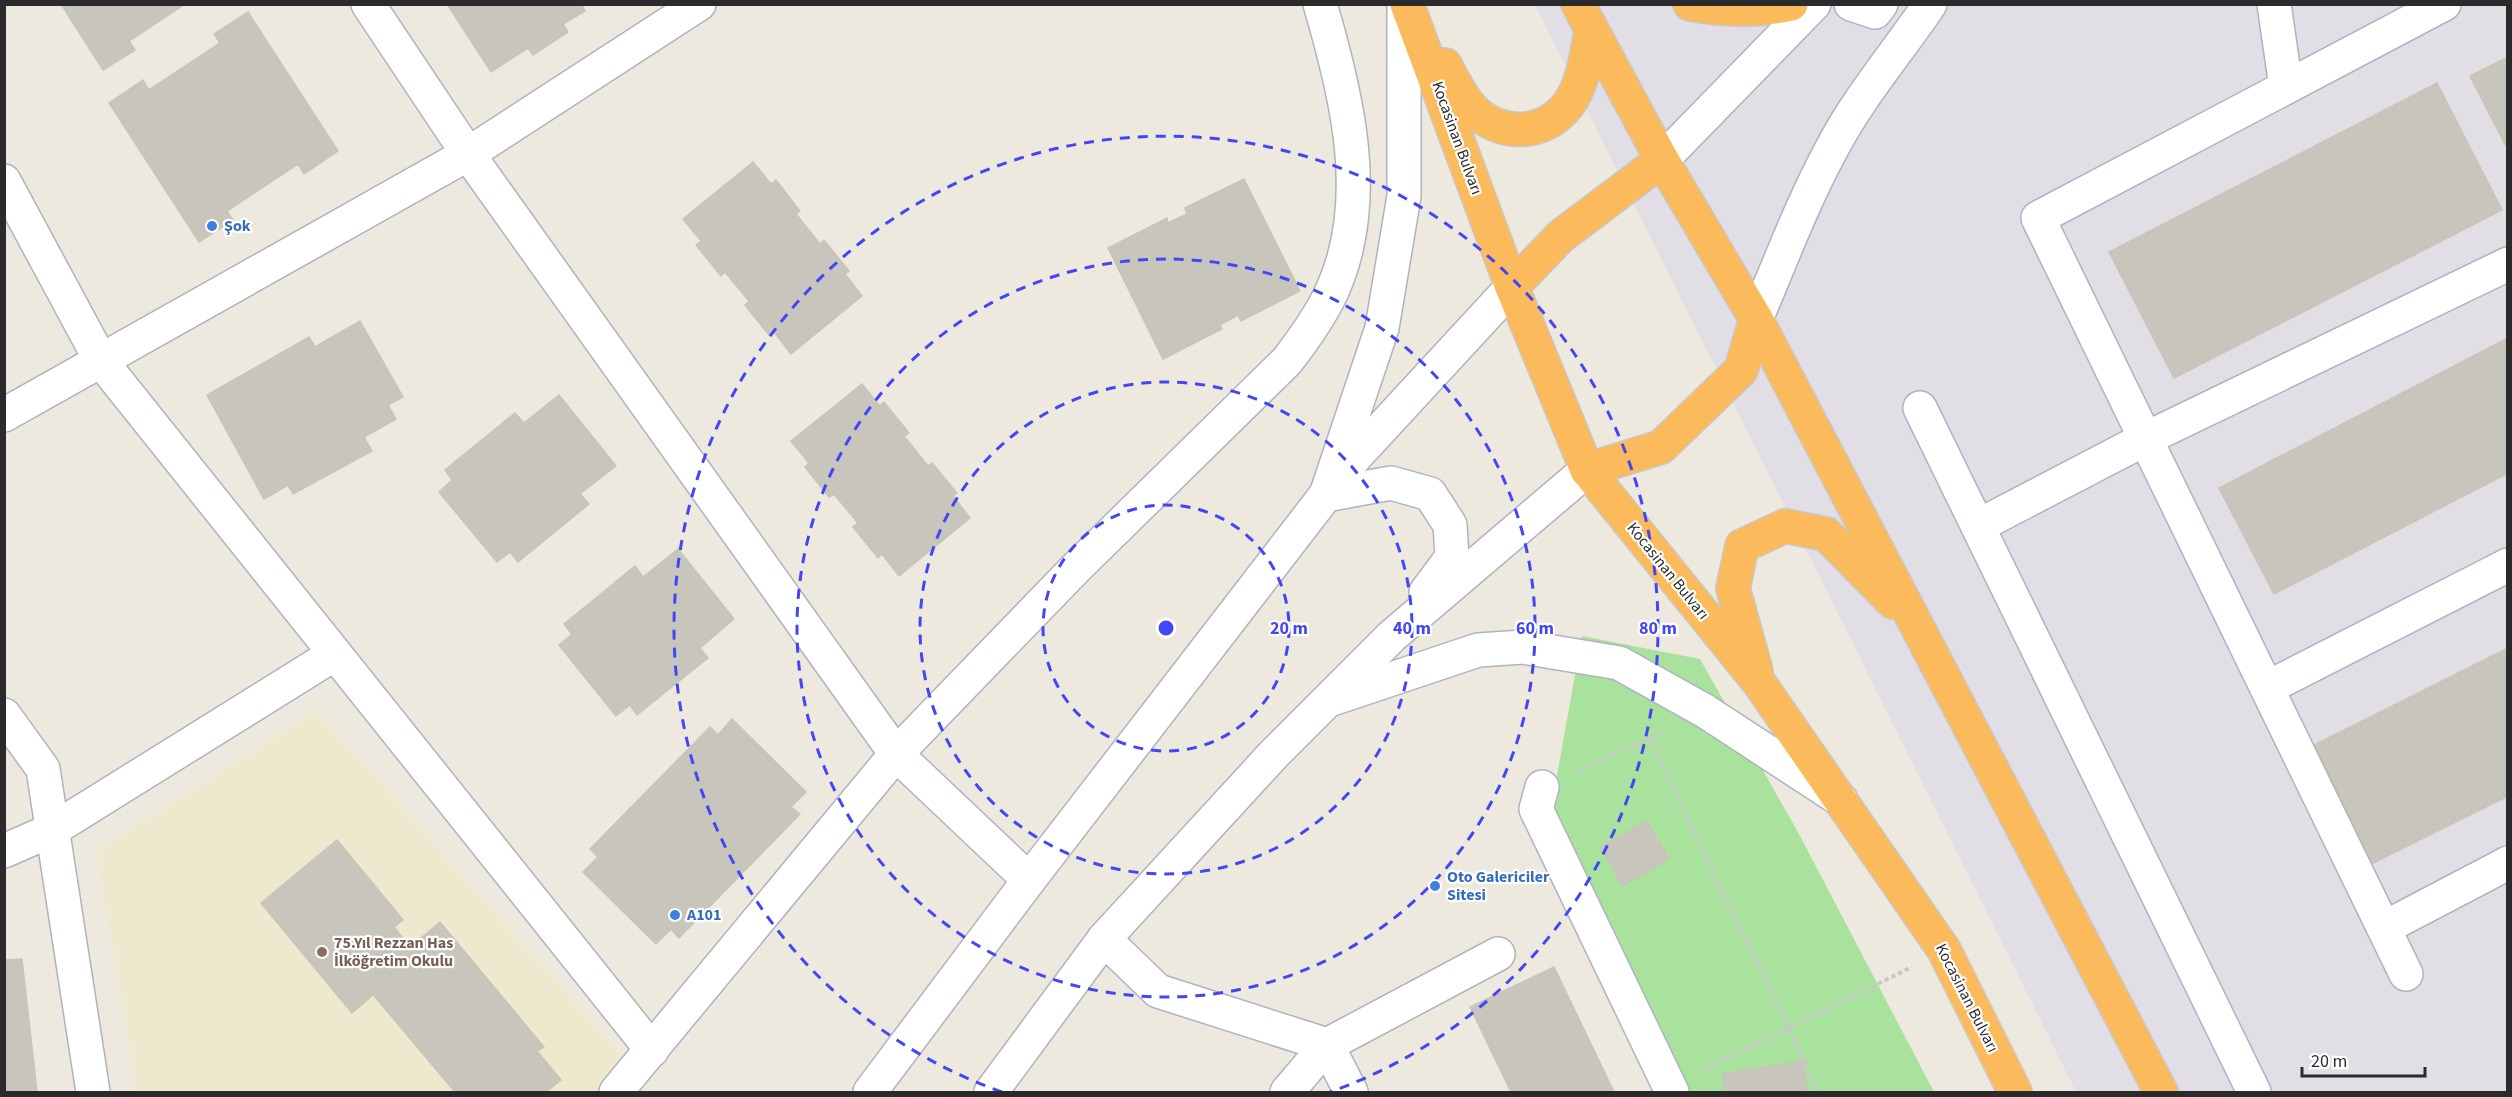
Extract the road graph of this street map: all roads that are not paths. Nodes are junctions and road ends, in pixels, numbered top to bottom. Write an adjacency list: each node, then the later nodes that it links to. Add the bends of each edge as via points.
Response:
1 (368, 4): 15 (street)
2 (699, 4): 15 (street)
3 (1320, 4): 36 (street, via 1338,67 1355,182 1349,240 1333,290 1314,325 1287,361 1074,570)
4 (1407, 4): 13 (highway, via 1468,104 1484,120 1520,131 1539,127 1568,104 1585,64); 19 (highway, Kocasinan Bulvarı); 26 (street, via 1402,207 1382,328)
5 (1690, 4): 6 (highway, via 1752,10)
6 (1791, 4)
7 (1814, 4): 16 (street)
8 (1851, 4): 9 (street, via 1875,12)
9 (1881, 4)
10 (1930, 4): 20 (street, via 1831,150)
11 (2274, 4): 14 (street)
12 (2444, 4): 14 (street)
13 (1584, 18): 16 (highway)
14 (2286, 87): 24 (street, via 2038,218)
15 (468, 154): 21 (street); 36 (street)
16 (1662, 160): 19 (highway, via 1562,236); 20 (highway)
17 (4, 181): 21 (street)
18 (2508, 264): 24 (street)
19 (1512, 287): 25 (highway, Kocasinan Bulvarı); 26 (street, via 1355,457)
20 (1756, 319): 25 (highway, via 1741,370 1661,447); 29 (highway)
21 (101, 360): 23 (street); 31 (street)
22 (1920, 408): 27 (street)
23 (4, 415)
24 (2145, 439): 27 (street); 33 (street)
25 (1587, 470): 30 (street); 32 (highway, Kocasinan Bulvarı)
26 (1326, 495): 30 (street, via 1391,483 1430,494 1450,525 1452,557); 42 (street)
27 (1978, 526): 58 (street)
28 (2508, 565): 33 (street)
29 (1918, 627): 32 (highway, via 1826,534 1785,526 1742,546 1733,588); 57 (highway)
30 (1392, 636): 34 (street)
31 (333, 654): 39 (street); 48 (street)
32 (1760, 684): 38 (highway, Kocasinan Bulvarı)
33 (2267, 688): 43 (street)
34 (1328, 700): 38 (street, via 1478,650 1523,646 1619,663 1705,711); 44 (street)
35 (4, 715): 39 (street, via 43,769)
36 (896, 754): 42 (street); 48 (street)
37 (1542, 788): 49 (street, via 1536,809)
38 (1841, 800): 56 (highway, Kocasinan Bulvarı, via 1944,950)
39 (52, 830): 40 (street); 50 (street)
40 (4, 851)
41 (2508, 863): 43 (street)
42 (1029, 880): 52 (street)
43 (2384, 928): 46 (street)
44 (1104, 939): 47 (street, via 1158,991); 53 (street)
45 (1498, 954): 47 (street)
46 (2406, 974)
47 (1327, 1045): 54 (street); 55 (street)
48 (652, 1050): 51 (street)
49 (1670, 1089)
50 (93, 1092)
51 (616, 1092)
52 (870, 1092)
53 (991, 1092)
54 (1287, 1092)
55 (1351, 1092)
56 (2015, 1092)
57 (2161, 1092)
58 (2254, 1092)

